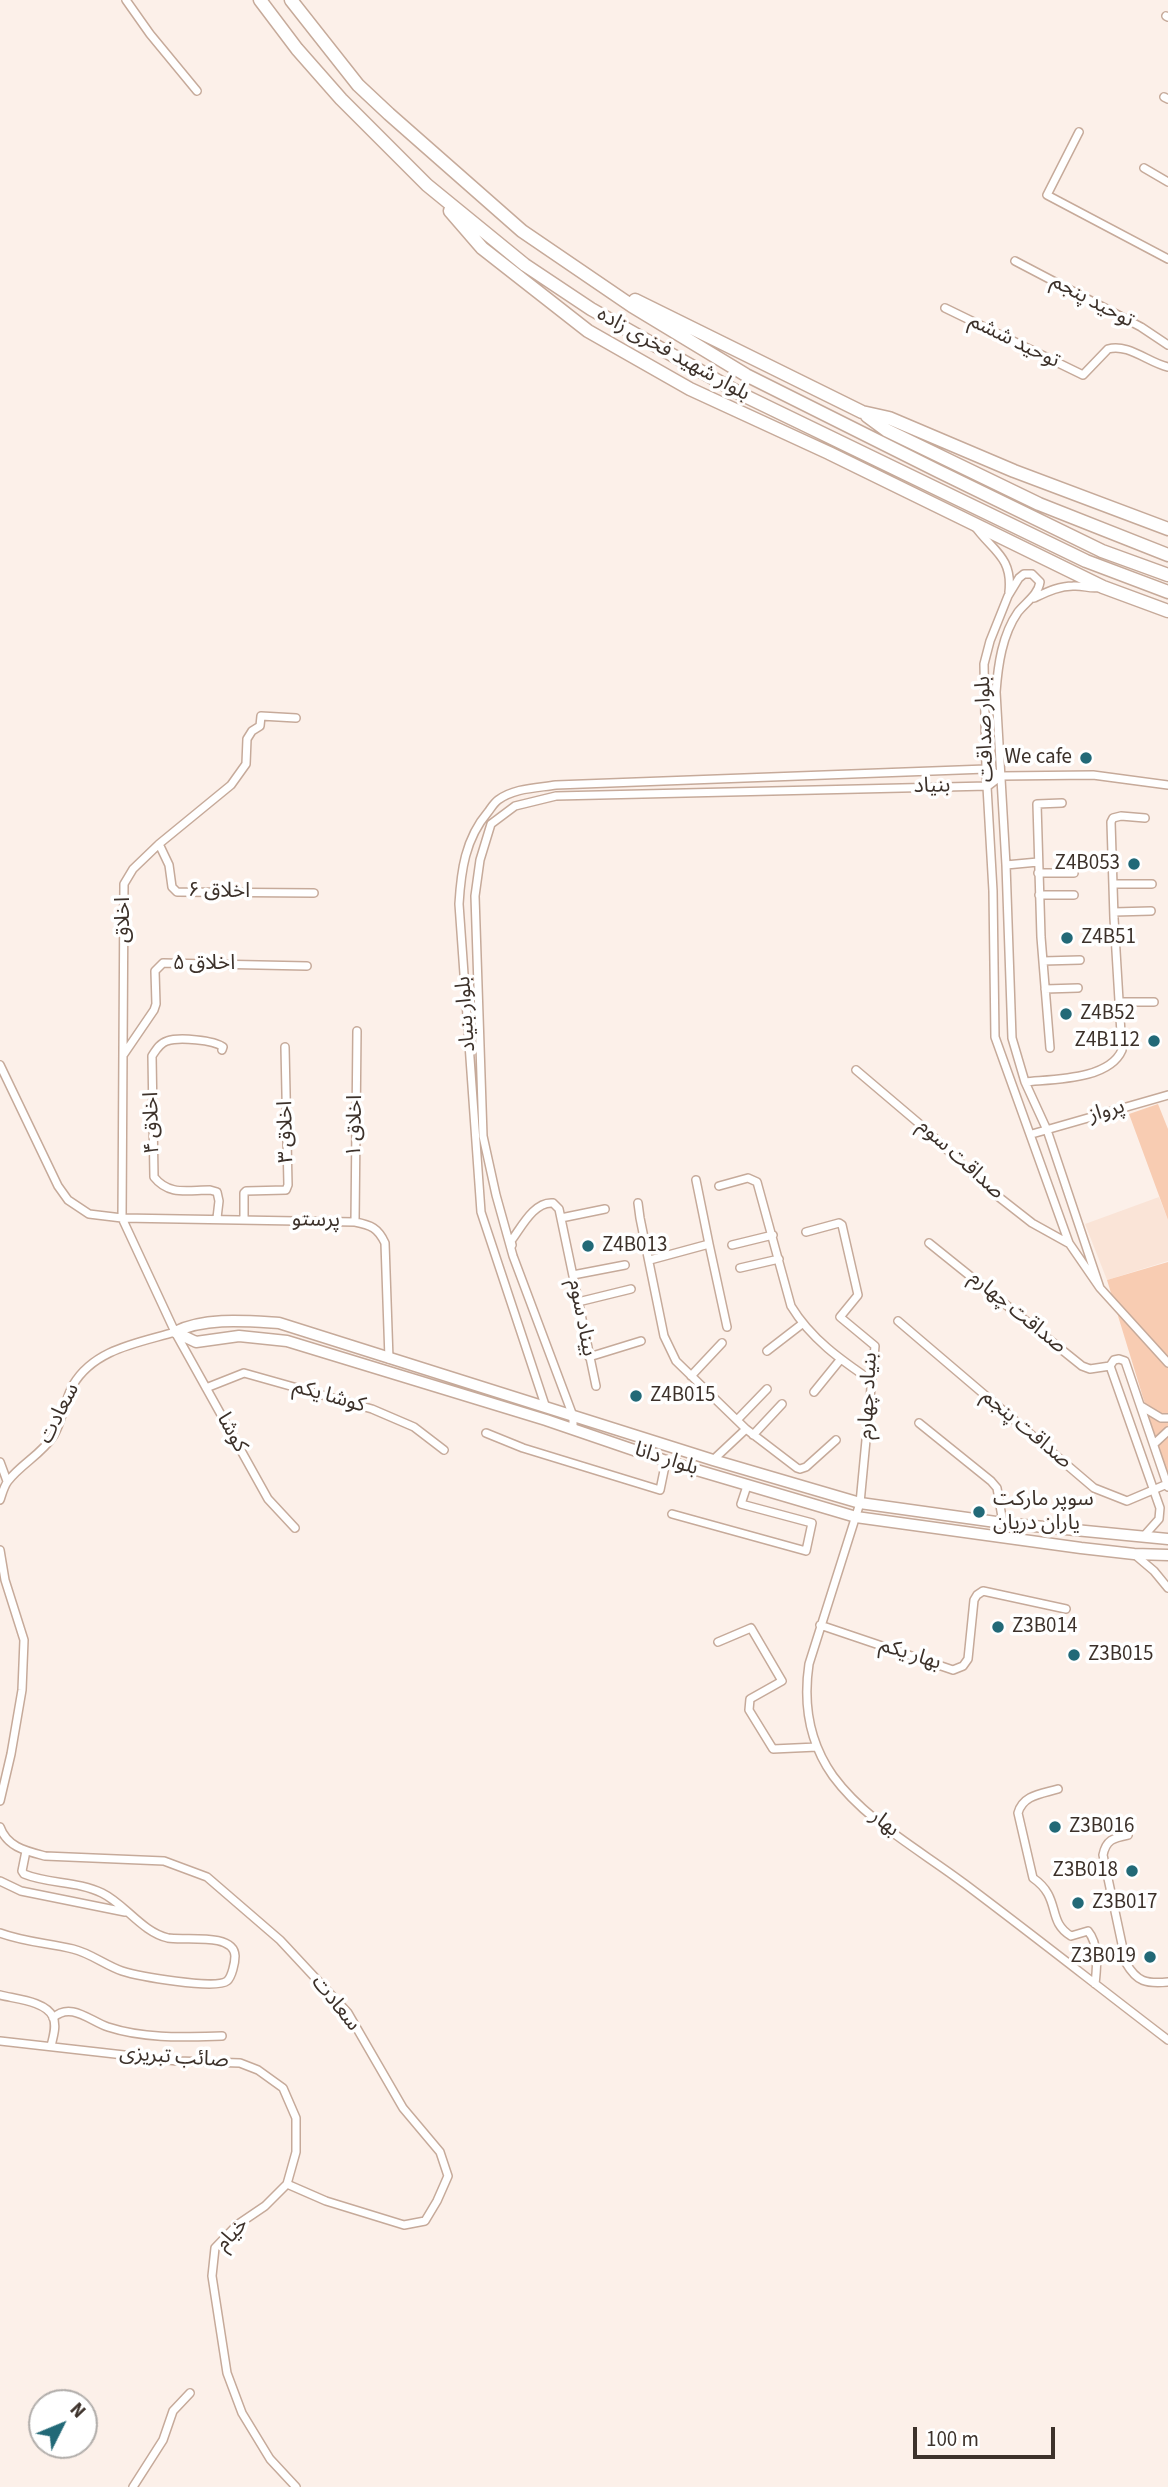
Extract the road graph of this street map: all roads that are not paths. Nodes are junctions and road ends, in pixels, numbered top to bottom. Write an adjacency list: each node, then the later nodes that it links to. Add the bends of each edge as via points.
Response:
1 (126, 0): 4 (street)
2 (260, 0): 8 (main road, بلوار شهید فخری زاده, via 341,99)
3 (291, 0): 11 (main road, بلوار شهید فخری زاده, via 358,85 389,114 522,231)
4 (197, 91)
5 (1079, 132): 9 (street, via 1046,195)
6 (1144, 168): 7 (street)
7 (1168, 182)
8 (426, 185): 16 (main road, via 482,248 588,331 690,389); 21 (main road, بلوار شهید فخری زاده, via 525,265 591,309 741,394 1086,561)
9 (1168, 260)
10 (1016, 261): 13 (street, توحید پنجم)
11 (596, 282): 15 (main road); 19 (main road, بلوار شهید فخری زاده, via 746,375 1102,551)
12 (945, 308): 14 (street, توحید ششم, via 1083,375 1113,347)
13 (1168, 345)
14 (1168, 367)
15 (862, 412): 17 (main road, via 889,418); 18 (main road, via 886,430 1039,504)
16 (974, 525): 20 (main road); 22 (street, via 1001,555 1010,583)
17 (1168, 529)
18 (1168, 555)
19 (1168, 575)
20 (1102, 587): 23 (street, via 1062,587); 24 (main road)
21 (1168, 592)
22 (1008, 596): 23 (street, بلوار صداقت, via 1019,578 1032,574 1041,582); 26 (street, بلوار صداقت, via 984,664)
23 (1030, 600): 27 (street, بلوار صداقت, via 1008,631 997,668)
24 (1168, 611)
25 (296, 718): 33 (street, اخلاق, via 261,716 260,726 247,739 246,764 231,785)
26 (986, 769): 27 (street); 29 (street, بلوار صداقت); 107 (street, بلوار بنیاد, via 556,785 524,789 498,800 482,819 461,870 459,904 481,1212)
27 (1002, 776): 28 (street, via 1093,775); 29 (street); 35 (street, بلوار صداقت)
28 (1168, 785)
29 (988, 786): 30 (street, بنیاد); 62 (street, بلوار صداقت, via 995,1037)
30 (692, 793): 78 (street, بلوار بنیاد, via 556,796 515,806 491,824 475,895 483,1136)
31 (1062, 803): 34 (street, via 1037,804)
32 (1145, 818): 38 (street, via 1113,818)
33 (159, 844): 40 (street, اخلاق ۶, via 177,892); 56 (street, اخلاق, via 124,884)
34 (1038, 862): 35 (street); 36 (street)
35 (1006, 865): 59 (street, بلوار صداقت, via 1012,1038)
36 (1038, 873): 37 (street); 41 (street)
37 (1074, 873)
38 (1113, 884): 39 (street); 44 (street)
39 (1152, 884)
40 (314, 893)
41 (1040, 895): 42 (street); 46 (street)
42 (1074, 895)
43 (1151, 911): 44 (street)
44 (1114, 912): 50 (street)
45 (1080, 960): 46 (street)
46 (1043, 961): 49 (street)
47 (307, 966): 56 (street, اخلاق ۵, via 163,963 155,971 154,1010)
48 (1078, 988): 49 (street)
49 (1045, 989): 54 (street)
50 (1119, 1002): 51 (street); 59 (street, via 1122,1050 1115,1062 1073,1077)
51 (1154, 1002)
52 (357, 1031): 71 (street, اخلاق ۱)
53 (285, 1047): 70 (street, اخلاق ۳, via 288,1185 286,1190 246,1191)
54 (1050, 1048)
55 (222, 1050): 69 (street, اخلاق ۴, via 217,1042 179,1039 165,1041 152,1056 154,1177 168,1189 217,1192)
56 (123, 1054): 67 (street, اخلاق)
57 (0, 1065): 67 (street, پرستو, via 68,1200 89,1214)
58 (856, 1070): 75 (street, صداقت سوم, via 986,1186 1032,1223)
59 (1025, 1082): 61 (street, بلوار صداقت)
60 (1168, 1094): 61 (street, پرواز)
61 (1047, 1130): 62 (street, پرواز); 84 (street, بلوار صداقت)
62 (1032, 1134): 75 (street, بلوار صداقت)
63 (696, 1180): 76 (street)
64 (719, 1186): 73 (street, via 748,1178 757,1182)
65 (638, 1203): 80 (street)
66 (605, 1209): 68 (street)
67 (122, 1218): 69 (street, پرستو); 90 (street)
68 (561, 1218): 78 (street, via 553,1203 536,1208 511,1241); 83 (street, بیناد سوم)
69 (217, 1219): 70 (street, پرستو)
70 (244, 1219): 71 (street, پرستو)
71 (355, 1222): 95 (street, پرستو, via 371,1225 385,1243)
72 (806, 1232): 100 (street, بنیاد چهارم, via 839,1223 844,1229 858,1295 840,1317 876,1346)
73 (773, 1235): 77 (street); 79 (street)
74 (929, 1243): 98 (street, صداقت چهارم, via 1082,1366)
75 (1069, 1243): 84 (street, بلوار صداقت)
76 (709, 1244): 80 (street); 89 (street)
77 (732, 1245)
78 (513, 1256): 108 (street, بلوار بنیاد)
79 (779, 1259): 82 (street); 88 (street, via 791,1306)
80 (650, 1260): 99 (street, via 664,1336 676,1361)
81 (625, 1265): 83 (street)
82 (740, 1268)
83 (573, 1275): 86 (street, بیناد سوم)
84 (1100, 1288): 97 (street, بلوار صداقت)
85 (631, 1289): 86 (street)
86 (578, 1301): 94 (street, بیناد سوم)
87 (898, 1321): 127 (street, صداقت پنجم, via 1094,1488 1127,1501)
88 (802, 1324): 93 (street); 96 (street)
89 (727, 1327)
90 (174, 1332): 95 (street, بلوار دانا, via 187,1326 242,1321 279,1323); 102 (street, کوشا); 110 (street, بلوار دانا, via 196,1342 239,1336 288,1341); 124 (street, سعادت, via 94,1360 72,1386 54,1435)
91 (641, 1341): 94 (street)
92 (722, 1343): 99 (street)
93 (767, 1351)
94 (589, 1357): 101 (street, بیناد سوم)
95 (389, 1359): 107 (street, بلوار دانا)
96 (840, 1360): 100 (street); 104 (street)
97 (1168, 1363)
98 (1110, 1366): 106 (street, via 1114,1360 1125,1361); 127 (street)
99 (691, 1376): 111 (street)
100 (872, 1381): 129 (street, بنیاد چهارم)
101 (596, 1386)
102 (206, 1388): 120 (street, کوشا یکم, via 244,1373 372,1409 414,1427); 133 (street, کوشا, via 268,1499)
103 (767, 1389): 111 (street)
104 (814, 1392)
105 (782, 1404): 117 (street)
106 (1141, 1406): 109 (street); 119 (street)
107 (545, 1407): 108 (street, بلوار دانا); 110 (street, بلوار بنیاد)
108 (573, 1416): 113 (street, بلوار بنیاد); 121 (street, بلوار دانا)
109 (1168, 1418)
110 (546, 1420): 113 (street, بلوار دانا)
111 (737, 1420): 114 (street)
112 (919, 1423): 132 (street, via 997,1488)
113 (573, 1429): 122 (street, بلوار دانا)
114 (746, 1429): 117 (street); 121 (street)
115 (1168, 1432): 119 (street)
116 (486, 1433): 122 (street, via 660,1490)
117 (753, 1435): 118 (street, via 800,1469)
118 (836, 1440)
119 (1154, 1444): 126 (street)
120 (444, 1450)
121 (713, 1460): 129 (street, بلوار دانا)
122 (666, 1461): 125 (street, بلوار دانا)
123 (0, 1462): 124 (street)
124 (7, 1481): 128 (street, سعادت)
125 (747, 1486): 130 (street, via 741,1504 812,1523 806,1551); 131 (street, بلوار دانا)
126 (1168, 1486): 127 (street, صداقت پنجم)
127 (1156, 1490): 134 (street, via 1159,1519)
128 (0, 1500)
129 (860, 1503): 131 (street, بهار); 132 (street, بلوار دانا)
130 (672, 1514)
131 (856, 1517): 137 (street, بلوار دانا); 142 (street, بهار)
132 (1003, 1522): 134 (street, بلوار دانا)
133 (295, 1528)
134 (1143, 1538): 135 (street, بلوار دانا)
135 (1168, 1539)
136 (0, 1550): 139 (street)
137 (1134, 1554): 138 (street, بلوار دانا); 140 (street)
138 (1168, 1555)
139 (3, 1581): 146 (street, via 24,1640 22,1690)
140 (1168, 1588)
141 (1066, 1609): 142 (street, بهار یکم, via 983,1591 974,1600 968,1659 953,1670)
142 (820, 1625): 144 (street, بهار, via 805,1690)
143 (718, 1642): 144 (street, via 751,1628 782,1681 750,1699 749,1710 773,1749)
144 (817, 1746): 154 (street, بهار, via 832,1775 855,1802)
145 (1058, 1789): 154 (street, via 1026,1799 1018,1813 1033,1878 1051,1896 1062,1931 1070,1936 1088,1931 1092,1936)
146 (0, 1801)
147 (0, 1827): 149 (street, via 19,1850)
148 (1128, 1835): 153 (street, via 1113,1838 1102,1855 1126,1963 1143,1981)
149 (26, 1851): 151 (street, via 24,1874 102,1893); 161 (street, سعادت, via 45,1856 164,1861 206,1877 280,1940 348,2013 403,2108 440,2152 448,2176 425,2221 404,2225)
150 (0, 1881): 151 (street, via 21,1891)
151 (128, 1912): 152 (street, via 166,1938 223,1941 235,1955 228,1980 207,1984 145,1977 75,1949)
152 (0, 1933)
153 (1168, 1982)
154 (1095, 1984): 158 (street, بهار)
155 (0, 1995): 156 (street, via 47,2009)
156 (54, 2018): 157 (street, via 64,2011 88,2016 106,2027 156,2037); 160 (street)
157 (222, 2036)
158 (1168, 2040)
159 (0, 2041): 160 (street, صائب تبریزی)
160 (51, 2046): 161 (street, صائب تبریزی, via 177,2061 240,2063 258,2070 283,2088 296,2118 296,2152)
161 (287, 2184): 164 (street, خیام, via 215,2248 212,2276 227,2373 242,2413 270,2459)
162 (190, 2393): 163 (street, via 173,2411 163,2440)
163 (133, 2487)
164 (296, 2487)

